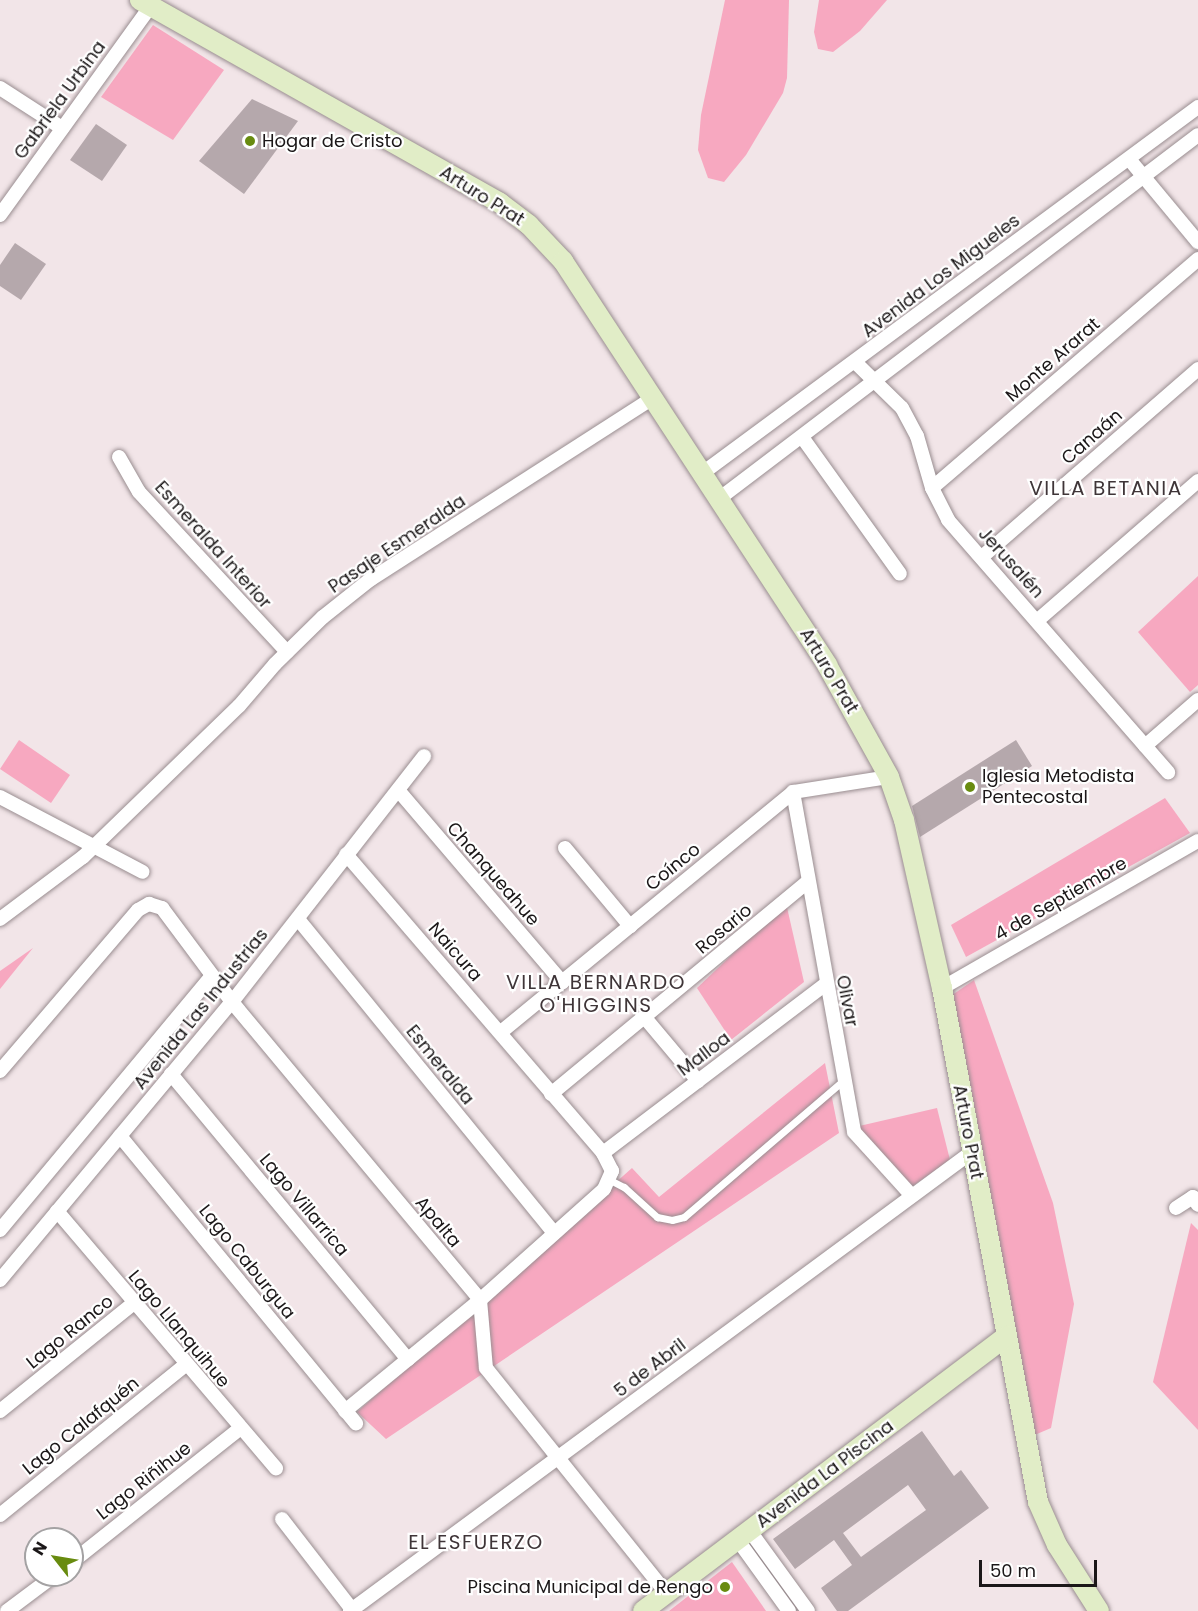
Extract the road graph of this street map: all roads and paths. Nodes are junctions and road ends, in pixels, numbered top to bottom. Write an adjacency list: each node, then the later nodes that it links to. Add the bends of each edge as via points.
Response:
1 (145, 4): 4 (street, Gabriela Urbina); 14 (main road, Arturo Prat, via 500,203 529,225 563,261)
2 (0, 88): 4 (street)
3 (1198, 107): 6 (street, Avenida Los Migueles)
4 (62, 128): 8 (street, Gabriela Urbina)
5 (1198, 135): 7 (street)
6 (1129, 159): 7 (street); 11 (street, Avenida Los Migueles)
7 (1144, 177): 9 (street); 13 (street)
8 (0, 215)
9 (1198, 242)
10 (1198, 259): 19 (street, Monte Ararat)
11 (856, 363): 13 (street, Jerusalén); 17 (street, Avenida Los Migueles)
12 (1198, 369): 21 (street, Canaán)
13 (877, 380): 15 (street); 19 (street, Jerusalén, via 902,408 917,436)
14 (654, 397): 17 (main road, Arturo Prat); 24 (street, Pasaje Esmeralda, via 371,579)
15 (802, 437): 20 (street); 22 (street)
16 (119, 457): 24 (street, Esmeralda Interior, via 139,492)
17 (704, 472): 20 (main road, Arturo Prat)
18 (1198, 481): 23 (street)
19 (932, 488): 21 (street, Jerusalén, via 948,520)
20 (720, 498): 29 (main road, Arturo Prat, via 827,665)
21 (984, 556): 23 (street, Jerusalén)
22 (900, 574)
23 (1038, 620): 26 (street, Jerusalén)
24 (287, 652): 34 (street, Pasaje Esmeralda, via 239,706)
25 (1198, 700): 26 (street)
26 (1145, 746): 28 (street, Jerusalén)
27 (424, 756): 30 (street, Avenida Las Industrias)
28 (1168, 772)
29 (889, 777): 31 (street); 45 (main road, Arturo Prat, via 904,820)
30 (398, 790): 36 (street, Avenida Las Industrias); 43 (street, Chanqueahue)
31 (793, 792): 38 (street, Olivar); 41 (street, Coínco)
32 (0, 797): 34 (street)
33 (1198, 840): 45 (street, 4 de Septiembre)
34 (93, 845): 37 (street); 40 (street, Pasaje Esmeralda, via 71,868)
35 (565, 848): 41 (street)
36 (346, 854): 39 (street, Avenida Las Industrias); 48 (street, Naicura)
37 (143, 872)
38 (807, 882): 44 (street, Olivar); 47 (street, Rosario)
39 (298, 919): 46 (street, Avenida Las Industrias); 63 (street, Esmeralda)
40 (0, 920)
41 (630, 926): 43 (street, Coínco)
42 (212, 976): 46 (street, Apalta); 49 (street, Apalta, via 162,908 149,904 138,910); 62 (street, Avenida Las Industrias)
43 (562, 982): 48 (street, Coínco)
44 (826, 984): 51 (street, Olivar); 52 (street, Malloa)
45 (942, 988): 55 (main road, Arturo Prat)
46 (232, 1002): 50 (street, Avenida Las Industrias); 65 (street, Apalta)
47 (646, 1019): 52 (street); 53 (street, Rosario)
48 (501, 1032): 53 (street, Naicura)
49 (0, 1071)
50 (171, 1074): 54 (street, Avenida Las Industrias); 68 (street, Lago Villarrica)
51 (844, 1080): 57 (lane, via 684,1217 657,1217 624,1187); 58 (street, Olivar, via 854,1132)
52 (698, 1081): 56 (street, Malloa)
53 (551, 1094): 56 (street, Naicura)
54 (120, 1136): 61 (street, Avenida Las Industrias); 71 (street, Lago Caburgua)
55 (972, 1152): 58 (street, 5 de Abril); 67 (main road, Arturo Prat)
56 (603, 1153): 57 (street, Naicura, via 612,1171)
57 (607, 1185): 63 (street)
58 (912, 1196): 74 (street, 5 de Abril)
59 (1196, 1199): 60 (street)
60 (1176, 1208)
61 (57, 1211): 64 (street, Avenida Las Industrias); 66 (street, Lago Llanquihue)
62 (0, 1230)
63 (555, 1233): 65 (street)
64 (0, 1280)
65 (480, 1300): 68 (street); 74 (street, via 486,1368)
66 (134, 1304): 69 (street, Lago Llanquihue); 70 (street, Lago Ranco)
67 (1007, 1336): 78 (main road, Avenida La Piscina); 87 (main road, Arturo Prat, via 1038,1502 1057,1545)
68 (408, 1359): 71 (street)
69 (185, 1365): 73 (street, Lago Llanquihue); 76 (street, Lago Calafquén)
70 (0, 1410)
71 (345, 1411): 72 (street, Lago Caburgua)
72 (356, 1424)
73 (239, 1429): 75 (street, Lago Llanquihue); 79 (street, Lago Riñihue)
74 (558, 1458): 81 (street); 82 (street, 5 de Abril)
75 (276, 1468)
76 (0, 1515)
77 (282, 1518): 82 (street)
78 (744, 1535): 81 (main road, Avenida La Piscina); 85 (street); 86 (street)
79 (84, 1552)
80 (39, 1587): 83 (street)
81 (666, 1593): 84 (main road, Avenida La Piscina)
82 (352, 1610)
83 (7, 1611)
84 (643, 1611)
85 (789, 1611)
86 (808, 1611)
87 (1099, 1611)

